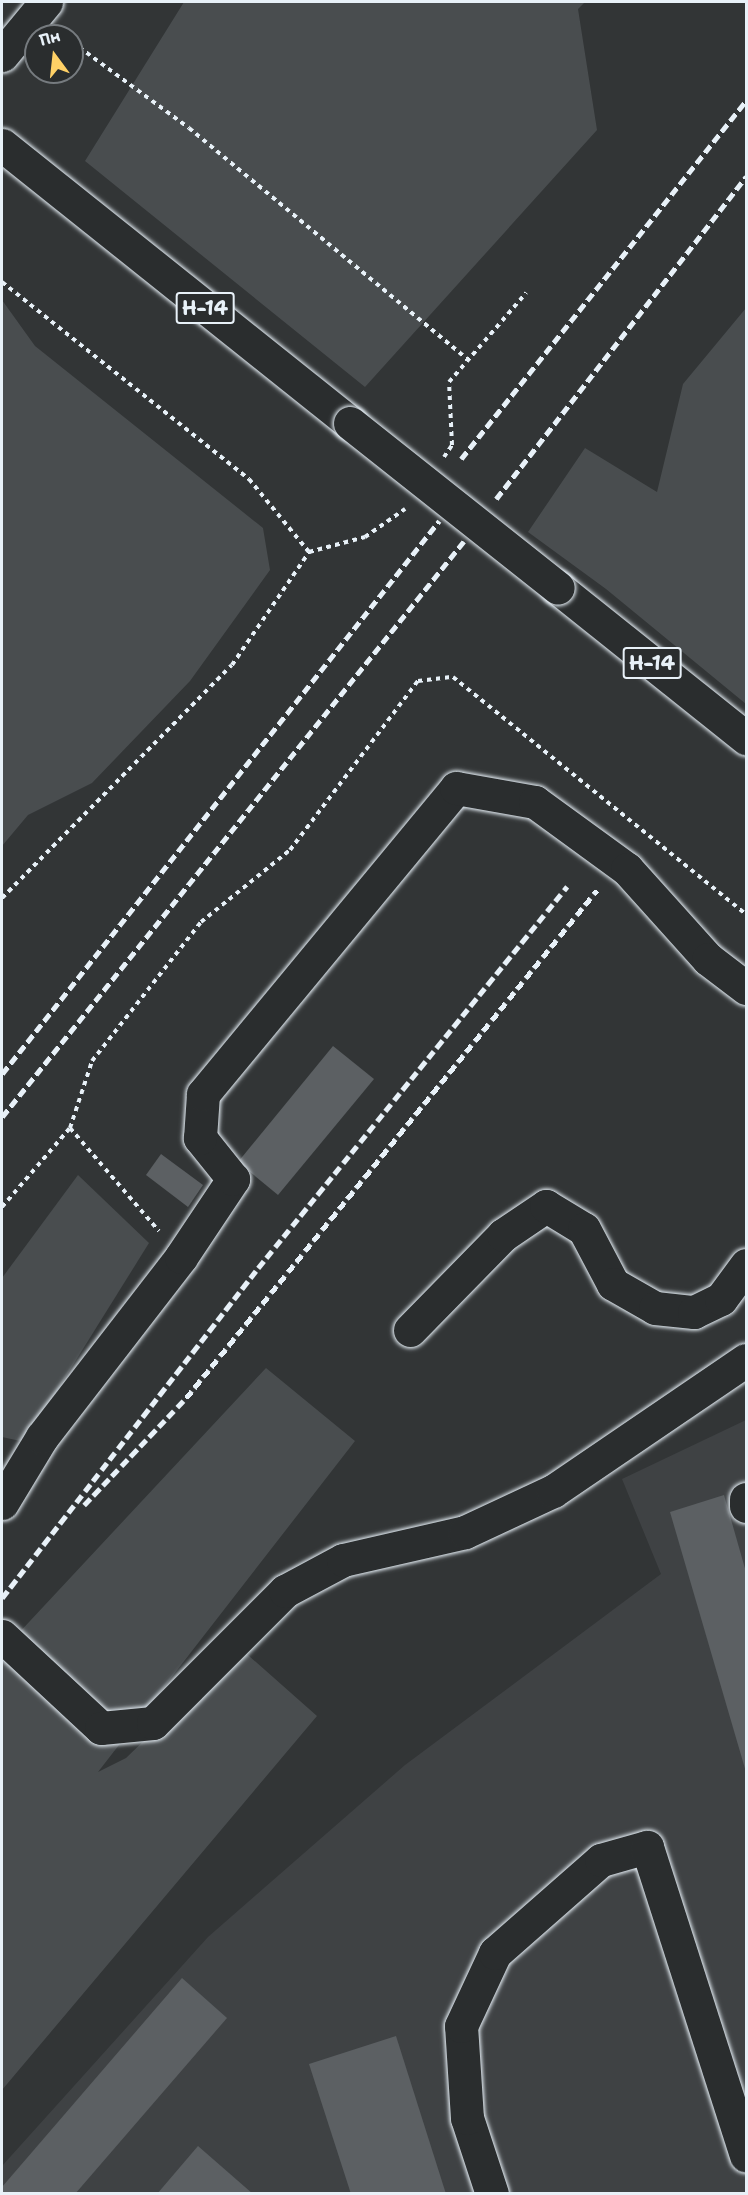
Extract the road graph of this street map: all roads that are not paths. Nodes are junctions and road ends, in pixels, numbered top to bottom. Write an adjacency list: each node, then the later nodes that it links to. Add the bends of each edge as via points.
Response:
1 (46, 2): 2 (main road)
2 (2, 55)
3 (2, 145): 4 (main road, Н-14, bridge)
4 (747, 738)
5 (747, 988): 10 (main road, via 708,960 627,869 535,802 456,788 203,1094 200,1138 234,1179 181,1257 42,1437)
6 (747, 1265): 7 (main road, via 721,1299 694,1312 655,1308 613,1284 584,1229 546,1206 503,1235)
7 (410, 1330)
8 (747, 1360): 12 (main road, via 553,1491 465,1532 343,1560 285,1591 153,1722 101,1728)
9 (747, 1499): 11 (main road)
10 (2, 1503)
11 (747, 1506)
12 (2, 1636)
13 (747, 2155): 14 (main road, via 647,1847 601,1860 495,1953 466,2016 462,2026 467,2118)
14 (492, 2193)

